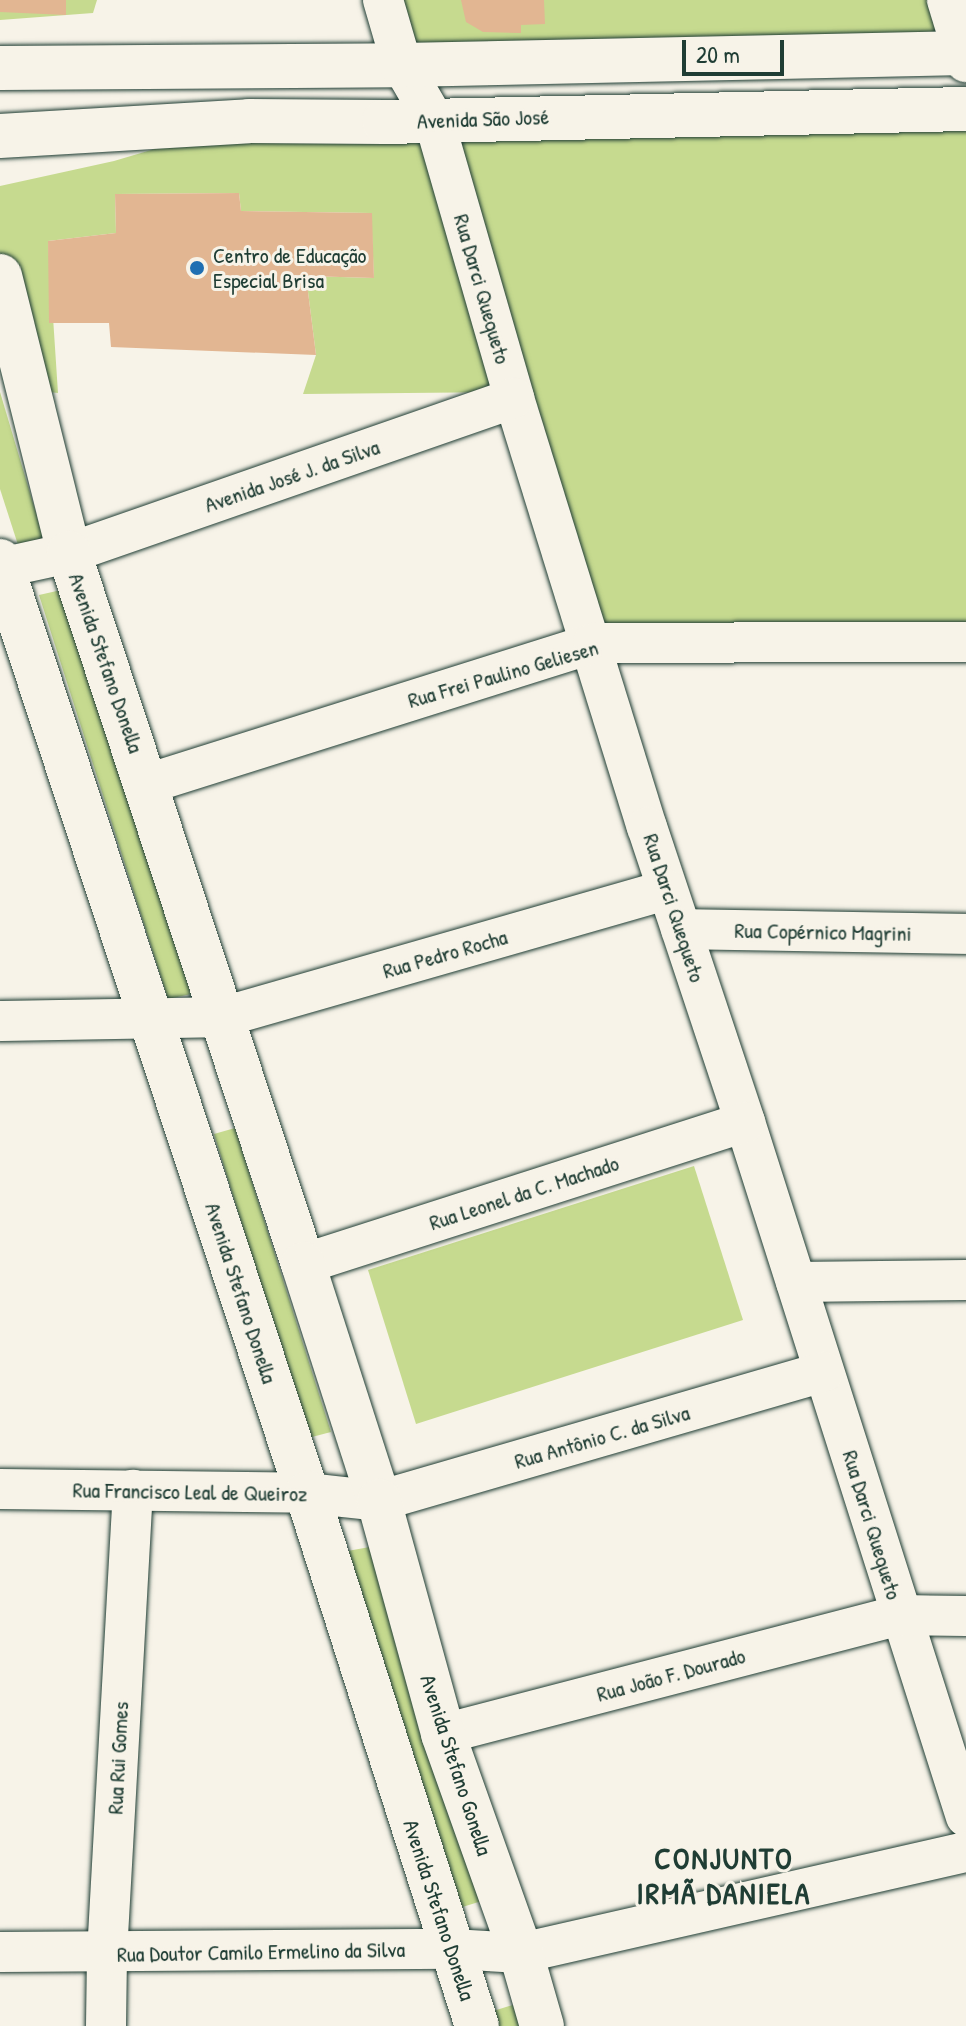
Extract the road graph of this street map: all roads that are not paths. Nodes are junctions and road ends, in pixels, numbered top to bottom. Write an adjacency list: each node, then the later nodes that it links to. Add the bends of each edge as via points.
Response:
1 (383, 0): 4 (street, Rua Darci Quequeto)
2 (947, 0): 3 (street)
3 (965, 56): 4 (street)
4 (402, 65): 5 (street); 7 (street, Rua Darci Quequeto)
5 (0, 68)
6 (966, 109): 7 (street, Avenida São José)
7 (434, 120): 8 (street, Avenida São José, via 249,121); 10 (street, Rua Darci Quequeto)
8 (0, 136)
9 (0, 276): 11 (street, Avenida Stefano Donella)
10 (514, 398): 11 (street, Avenida José J. da Silva); 14 (street, Rua Darci Quequeto)
11 (69, 553): 12 (street, Avenida José J. da Silva); 15 (street, Avenida Stefano Donella)
12 (1, 566): 20 (street, Avenida Stefano Donella)
13 (966, 642): 14 (street, Rua Frei Paulino Geliesen)
14 (593, 643): 15 (street, Rua Frei Paulino Geliesen); 16 (street, Rua Darci Quequeto)
15 (147, 784): 19 (street, Avenida Stefano Donella)
16 (667, 890): 17 (street, Rua Darci Quequeto); 19 (street, Rua Pedro Rocha)
17 (681, 929): 18 (street, Rua Copérnico Magrini); 22 (street, Rua Darci Quequeto)
18 (966, 934)
19 (223, 1017): 20 (street, Rua Pedro Rocha); 23 (street, Avenida Stefano Donella)
20 (151, 1020): 21 (street, Rua Pedro Rocha); 29 (street, Avenida Stefano Donella)
21 (0, 1021)
22 (745, 1122): 23 (street, Rua Leonel da C. Machado); 25 (street, Rua Darci Quequeto)
23 (303, 1264): 30 (street, Avenida Stefano Donella)
24 (966, 1280): 25 (street)
25 (796, 1282): 26 (street, Rua Darci Quequeto)
26 (824, 1372): 30 (street, Rua Antônio C. da Silva); 31 (street, Rua Darci Quequeto)
27 (0, 1489): 28 (street, Rua Francisco Leal de Queiroz)
28 (133, 1490): 29 (street, Rua Francisco Leal de Queiroz); 39 (street, Rua Rui Gomes)
29 (307, 1493): 30 (street, Rua Francisco Leal de Queiroz); 36 (street, Avenida Stefano Donella)
30 (379, 1501): 33 (street, Avenida Stefano Gonella)
31 (900, 1615): 32 (street, Rua João F. Dourado); 33 (street, Rua João F. Dourado); 34 (street, Rua Darci Quequeto)
32 (966, 1616)
33 (443, 1734): 38 (street, Avenida Stefano Gonella)
34 (966, 1817)
35 (966, 1852): 38 (street, Rua Doutor Camilo Ermelino da Silva)
36 (452, 1949): 38 (street, Rua Doutor Camilo Ermelino da Silva); 39 (street, Rua Doutor Camilo Ermelino da Silva); 41 (street, Avenida Stefano Donella)
37 (0, 1952): 39 (street, Rua Doutor Camilo Ermelino da Silva)
38 (521, 1953): 42 (street, Avenida Stefano Gonella)
39 (107, 1954): 40 (street, Rua Rui Gomes)
40 (106, 2026)
41 (477, 2026)
42 (542, 2026)

